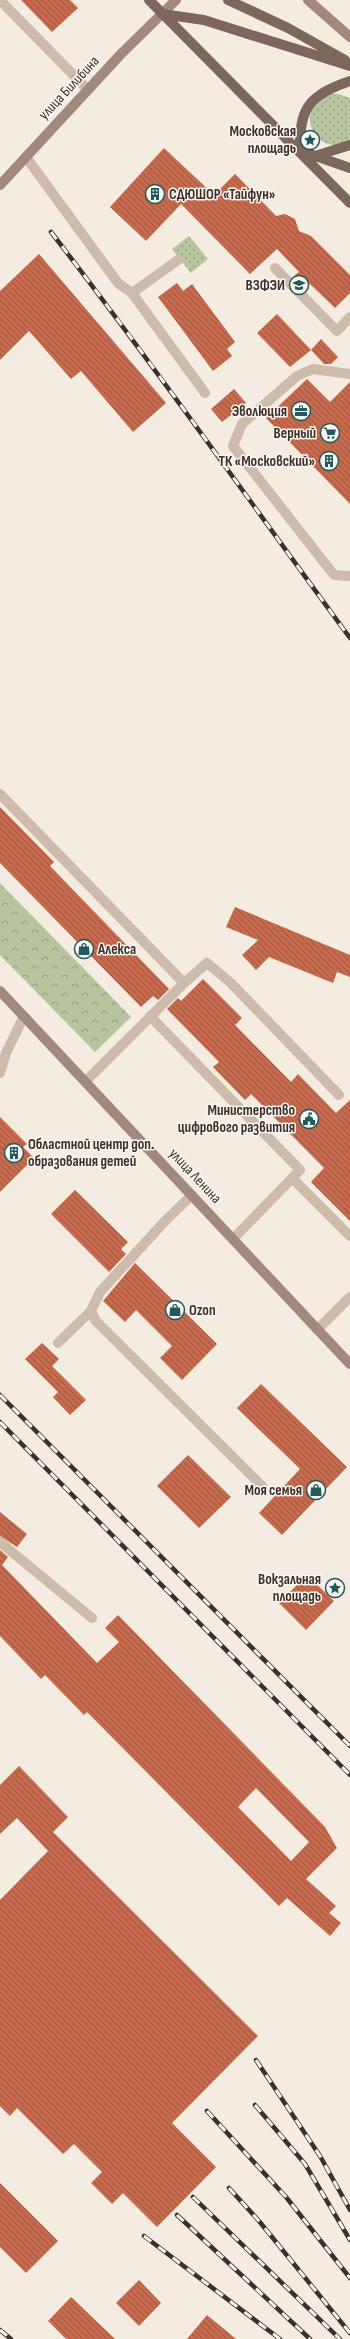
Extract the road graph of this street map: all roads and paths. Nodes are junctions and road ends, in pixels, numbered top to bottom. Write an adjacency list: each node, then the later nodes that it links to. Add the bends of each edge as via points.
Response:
1 (0, 0): 10 (lane)
2 (149, 0): 6 (main road)
3 (176, 0): 6 (main road)
4 (228, 0): 8 (main road, via 288,28)
5 (308, 0): 7 (main road)
6 (162, 14): 8 (main road, via 204,20); 10 (main road, улица Билибина); 12 (main road)
7 (350, 37)
8 (350, 65)
9 (350, 81): 12 (main road, via 325,90 309,104 301,125)
10 (88, 90): 14 (main road, улица Билибина)
11 (350, 145): 13 (main road)
12 (300, 150): 13 (main road); 17 (main road)
13 (315, 156): 15 (main road)
14 (26, 157): 16 (main road, улица Билибина); 20 (lane, via 97,250 118,283)
15 (350, 168)
16 (0, 185)
17 (350, 203)
18 (178, 260): 20 (lane)
19 (275, 268): 21 (lane, via 337,331)
20 (132, 293): 23 (lane)
21 (350, 317)
22 (350, 374): 24 (lane, via 313,369 297,376 242,424 233,446 334,575)
23 (205, 393)
24 (350, 576)
25 (0, 794): 26 (lane)
26 (184, 983): 29 (lane); 32 (lane, via 208,963 231,983)
27 (0, 991): 28 (main road, улица Ленина)
28 (24, 1016): 30 (lane, via 6,1053); 31 (main road, улица Ленина)
29 (150, 1016): 31 (lane); 33 (lane, via 297,1165 300,1170)
30 (0, 1073)
31 (86, 1081): 34 (main road, улица Ленина)
32 (339, 1095)
33 (293, 1179): 35 (lane); 36 (lane)
34 (192, 1195): 36 (main road, улица Ленина); 38 (lane, via 100,1292)
35 (350, 1236)
36 (233, 1239): 39 (main road, улица Ленина)
37 (350, 1297): 39 (lane)
38 (91, 1311): 40 (lane); 42 (lane, via 96,1321)
39 (317, 1330): 41 (main road, улица Ленина)
40 (58, 1343)
41 (350, 1364)
42 (263, 1487)
43 (0, 1542): 44 (lane)
44 (92, 1618)

